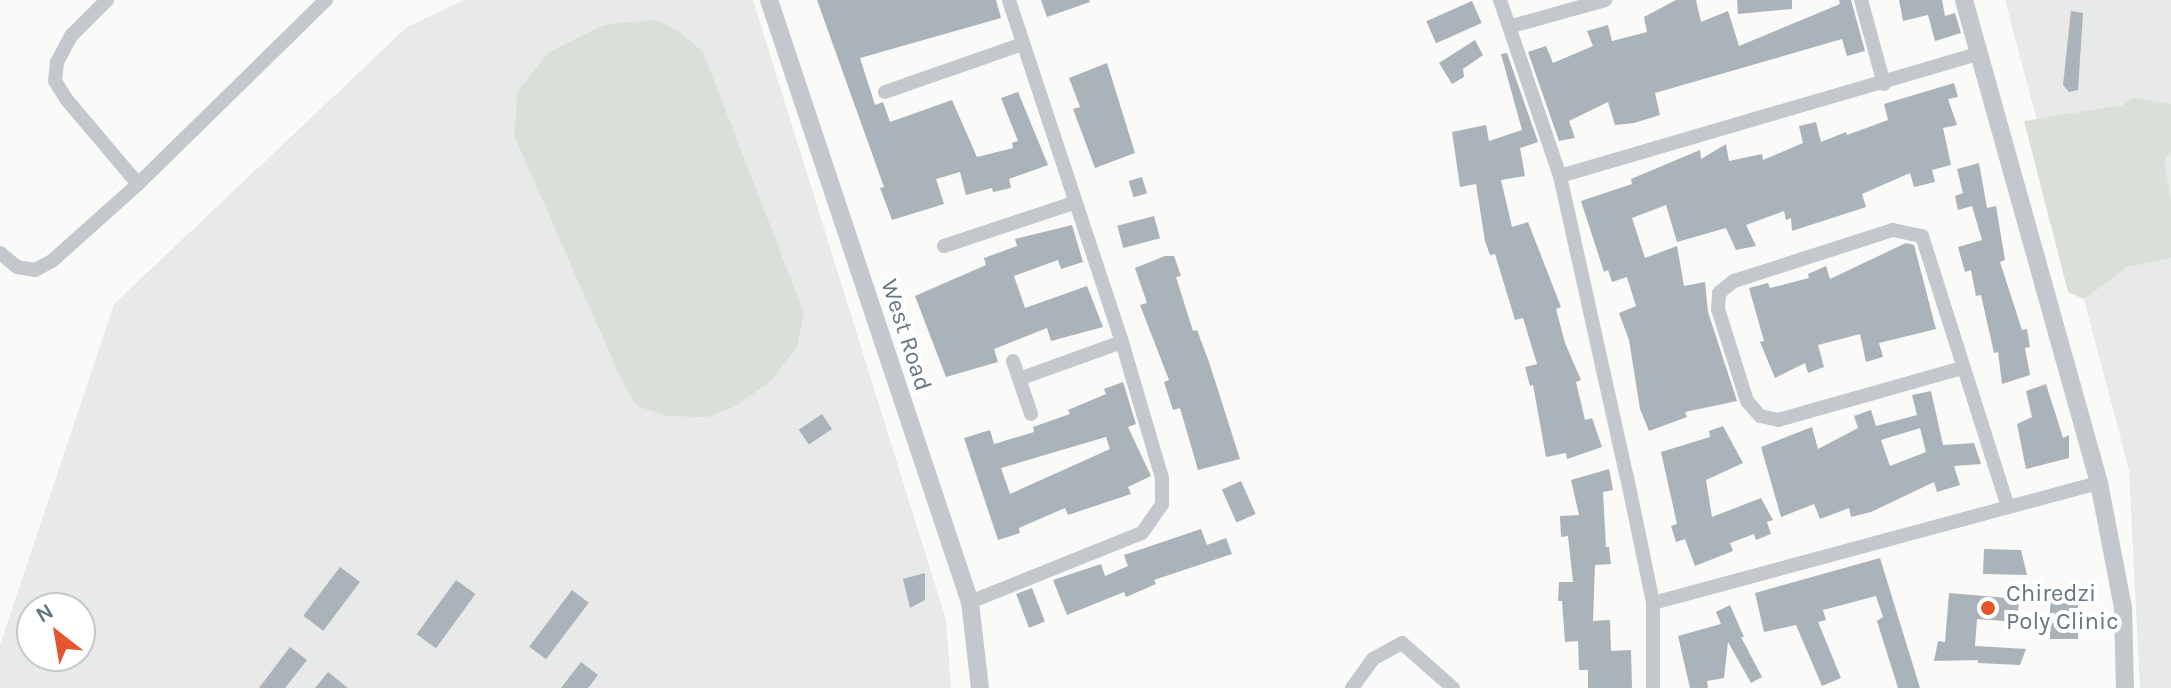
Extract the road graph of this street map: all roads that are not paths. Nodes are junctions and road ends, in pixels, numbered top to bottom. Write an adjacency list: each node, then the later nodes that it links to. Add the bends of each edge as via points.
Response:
1 (107, 0): 15 (street, via 71,36 57,62 55,81)
2 (326, 0): 15 (street)
3 (769, 0): 26 (street, West Road)
4 (1009, 0): 10 (street)
5 (1500, 0): 9 (street)
6 (1605, 0): 9 (street)
7 (1861, 0): 12 (street)
8 (1964, 0): 11 (street)
9 (1512, 26): 14 (street)
10 (1023, 44): 13 (street); 16 (street)
11 (1978, 54): 12 (street); 24 (street)
12 (1884, 84): 14 (street)
13 (885, 92)
14 (1560, 176): 27 (street)
15 (138, 184): 18 (street, via 35,270 17,267)
16 (1073, 203): 17 (street); 19 (street)
17 (944, 246)
18 (0, 253)
19 (1122, 342): 22 (street); 26 (street, via 1162,478 1162,504 1154,521 1142,533 1095,555)
20 (1013, 361): 22 (street)
21 (1962, 368): 21 (street, via 1922,236 1908,231 1893,230 1734,281 1719,293 1718,309 1747,401 1760,416 1778,420); 25 (street)
22 (1019, 379): 23 (street)
23 (1031, 414)
24 (2099, 483): 25 (street); 32 (street, via 2123,608)
25 (2008, 507): 27 (street)
26 (970, 602): 28 (street, West Road)
27 (1653, 603): 31 (street)
28 (980, 688)
29 (1352, 688): 30 (street, via 1373,659 1402,643)
30 (1453, 688)
31 (1653, 688)
32 (2125, 688)

